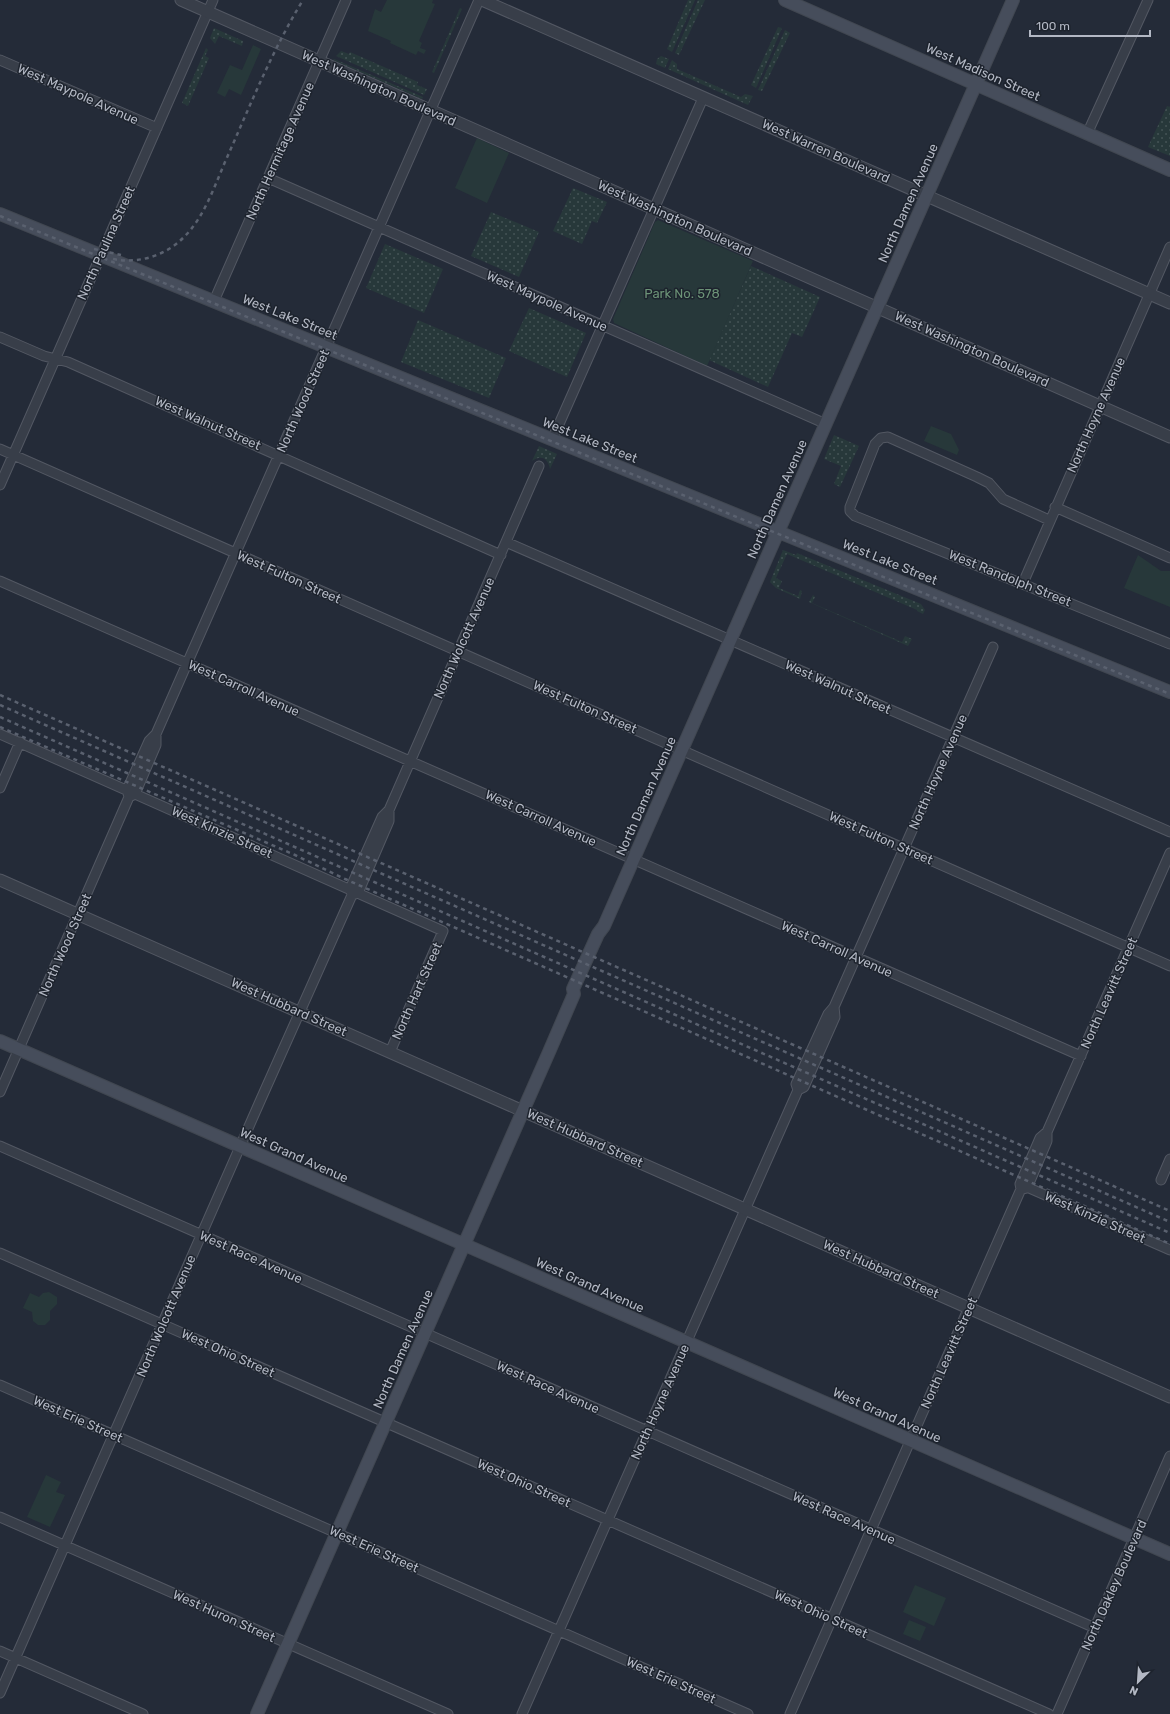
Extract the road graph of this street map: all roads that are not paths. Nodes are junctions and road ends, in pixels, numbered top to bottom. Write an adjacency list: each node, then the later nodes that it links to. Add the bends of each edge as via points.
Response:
1 (181, 0): 8 (street, West Washington Boulevard)
2 (213, 0): 8 (street, North Paulina Street)
3 (346, 0): 10 (street, North Hermitage Avenue)
4 (480, 0): 12 (street, West Warren Boulevard); 13 (street, North Wood Street)
5 (785, 0): 11 (main road, West Madison Street)
6 (1013, 0): 11 (main road, North Damen Avenue)
7 (1148, 0): 15 (street)
8 (208, 12): 10 (street, West Washington Boulevard); 14 (street, North Paulina Street)
9 (0, 60): 14 (street, West Maypole Avenue)
10 (319, 61): 13 (street, West Washington Boulevard); 17 (street, North Hermitage Avenue)
11 (975, 84): 15 (main road, West Madison Street); 18 (main road, North Damen Avenue)
12 (704, 98): 18 (street, West Warren Boulevard); 19 (street)
13 (431, 110): 19 (street, West Washington Boulevard); 21 (street, North Wood Street)
14 (157, 128): 23 (street, North Paulina Street)
15 (1087, 134): 16 (main road, West Madison Street)
16 (1170, 170)
17 (268, 178): 21 (street, West Maypole Avenue); 25 (street, North Hermitage Avenue)
18 (926, 196): 24 (street, West Warren Boulevard); 27 (main road, North Damen Avenue)
19 (654, 209): 27 (street, West Washington Boulevard); 28 (street)
20 (0, 214): 23 (main road, West Lake Street)
21 (379, 227): 28 (street, West Maypole Avenue); 30 (street, North Wood Street)
22 (1170, 247): 24 (street, North Hoyne Avenue)
23 (101, 255): 25 (main road, West Lake Street); 31 (street, North Paulina Street)
24 (1149, 294): 26 (street, West Warren Boulevard); 32 (street, North Hoyne Avenue)
25 (214, 301): 30 (main road, West Lake Street)
26 (1170, 304)
27 (876, 307): 32 (street, West Washington Boulevard); 33 (main road, North Damen Avenue)
28 (603, 325): 33 (street, West Maypole Avenue); 35 (street)
29 (0, 337): 31 (street, West Walnut Street, via 44,356)
30 (326, 347): 35 (main road, West Lake Street); 38 (street, North Wood Street)
31 (56, 358): 37 (street, North Paulina Street); 38 (street, West Walnut Street)
32 (1100, 406): 34 (street, West Washington Boulevard); 41 (street, North Hoyne Avenue)
33 (826, 424): 43 (main road, North Damen Avenue)
34 (1170, 437)
35 (552, 440): 43 (main road, West Lake Street)
36 (0, 450): 37 (street, West Fulton Street)
37 (13, 455): 40 (street, North Paulina Street); 45 (street, West Fulton Street)
38 (279, 455): 45 (street, North Wood Street); 46 (street, West Walnut Street)
39 (539, 466): 44 (street, North Wolcott Avenue)
40 (0, 485)
41 (1055, 507): 42 (street, North Hoyne Avenue); 47 (street)
42 (1049, 520): 49 (street, North Hoyne Avenue); 49 (street, West Randolph Street, via 1003,499 988,483 977,477 888,437 881,438 875,444 850,507 855,516)
43 (778, 532): 50 (main road, North Damen Avenue); 55 (main road, West Lake Street)
44 (506, 542): 46 (street, North Wolcott Avenue); 50 (street, West Walnut Street)
45 (236, 553): 53 (street, West Fulton Street); 54 (street, North Wood Street)
46 (501, 555): 53 (street, North Wolcott Avenue)
47 (1170, 558)
48 (0, 581): 54 (street, West Carroll Avenue)
49 (1023, 583): 51 (street, West Randolph Street)
50 (730, 640): 57 (street, West Walnut Street); 59 (main road, North Damen Avenue)
51 (1170, 644)
52 (993, 647): 57 (street, North Hoyne Avenue)
53 (459, 652): 59 (street, West Fulton Street); 60 (street, North Wolcott Avenue)
54 (188, 663): 60 (street, West Carroll Avenue); 62 (street, North Wood Street, via 156,736 156,745)
55 (1170, 692)
56 (0, 734): 58 (street, West Kinzie Street)
57 (953, 737): 63 (street, West Walnut Street); 64 (street, North Hoyne Avenue)
58 (20, 742): 61 (street); 62 (street, West Kinzie Street)
59 (682, 750): 64 (street, West Fulton Street); 66 (main road, North Damen Avenue)
60 (411, 761): 66 (street, West Carroll Avenue); 68 (street, North Wolcott Avenue, via 389,810 382,817)
61 (0, 788)
62 (130, 794): 68 (street, West Kinzie Street); 69 (street, North Wood Street)
63 (1170, 832)
64 (904, 848): 71 (street, West Fulton Street); 72 (street, North Hoyne Avenue)
65 (1170, 853): 71 (street, North Leavitt Street)
66 (634, 859): 72 (street, West Carroll Avenue); 80 (main road, North Damen Avenue, via 573,988 574,994)
67 (0, 880): 69 (street, West Hubbard Street)
68 (353, 892): 70 (street, West Kinzie Street); 74 (street, North Wolcott Avenue)
69 (78, 914): 74 (street, West Hubbard Street); 76 (street, North Wood Street)
70 (443, 931): 77 (street, North Hart Street)
71 (1129, 947): 73 (street, West Fulton Street); 78 (street, North Leavitt Street)
72 (856, 957): 78 (street, West Carroll Avenue); 86 (street, North Hoyne Avenue, via 834,1007 835,1017 804,1087 798,1090)
73 (1170, 966)
74 (300, 1012): 77 (street, West Hubbard Street); 82 (street, North Wolcott Avenue)
75 (0, 1040): 76 (main road, West Grand Avenue)
76 (19, 1049): 79 (street, North Wood Street); 82 (main road, West Grand Avenue)
77 (390, 1052): 80 (street, West Hubbard Street)
78 (1081, 1056): 85 (street, North Leavitt Street, via 1047,1132 1040,1138)
79 (0, 1092)
80 (522, 1111): 86 (street, West Hubbard Street); 88 (main road, North Damen Avenue)
81 (0, 1146): 87 (street, West Race Avenue)
82 (240, 1146): 87 (street, North Wolcott Avenue); 88 (main road, West Grand Avenue)
83 (1170, 1159): 84 (street)
84 (1161, 1180)
85 (1023, 1187): 89 (street, West Kinzie Street); 91 (street, North Leavitt Street)
86 (745, 1209): 91 (street, West Hubbard Street); 94 (street, North Hoyne Avenue)
87 (201, 1234): 92 (street, North Wolcott Avenue); 93 (street, West Race Avenue)
88 (464, 1245): 93 (main road, North Damen Avenue); 94 (main road, West Grand Avenue)
89 (1170, 1250)
90 (0, 1253): 92 (street, West Ohio Street)
91 (969, 1308): 96 (street, West Hubbard Street); 100 (street, North Leavitt Street)
92 (162, 1324): 97 (street, West Ohio Street); 99 (street, North Wolcott Avenue)
93 (425, 1333): 97 (main road, North Damen Avenue); 98 (street, West Race Avenue)
94 (686, 1342): 98 (street, North Hoyne Avenue); 100 (main road, West Grand Avenue)
95 (0, 1385): 99 (street, West Erie Street)
96 (1170, 1396)
97 (386, 1422): 103 (street, West Ohio Street); 105 (main road, North Damen Avenue)
98 (647, 1430): 103 (street, North Hoyne Avenue); 104 (street, West Race Avenue)
99 (113, 1435): 105 (street, West Erie Street); 107 (street, North Wolcott Avenue)
100 (911, 1440): 104 (street, North Leavitt Street); 106 (main road, West Grand Avenue)
101 (1170, 1456): 106 (street, North Oakley Boulevard)
102 (0, 1517): 107 (street, West Huron Street)
103 (608, 1520): 109 (street, West Ohio Street); 111 (street, North Hoyne Avenue)
104 (871, 1530): 109 (street, North Leavitt Street); 110 (street, West Race Avenue)
105 (337, 1533): 111 (street, West Erie Street); 112 (main road, North Damen Avenue)
106 (1134, 1538): 108 (main road, West Grand Avenue); 110 (street, North Oakley Boulevard)
107 (65, 1545): 112 (street, West Huron Street); 114 (street, North Wolcott Avenue)
108 (1170, 1554)
109 (832, 1619): 121 (street, North Leavitt Street); 122 (street, West Ohio Street)
110 (1095, 1628): 123 (street, North Oakley Boulevard)
111 (559, 1631): 119 (street, North Hoyne Avenue); 120 (street, West Erie Street)
112 (288, 1644): 117 (main road, North Damen Avenue); 118 (street, West Huron Street)
113 (0, 1651): 114 (street)
114 (15, 1658): 115 (street, North Wolcott Avenue); 116 (street)
115 (0, 1693)
116 (143, 1714)
117 (257, 1714)
118 (448, 1714)
119 (522, 1714)
120 (748, 1714)
121 (790, 1714)
122 (1049, 1714)
123 (1058, 1714)

